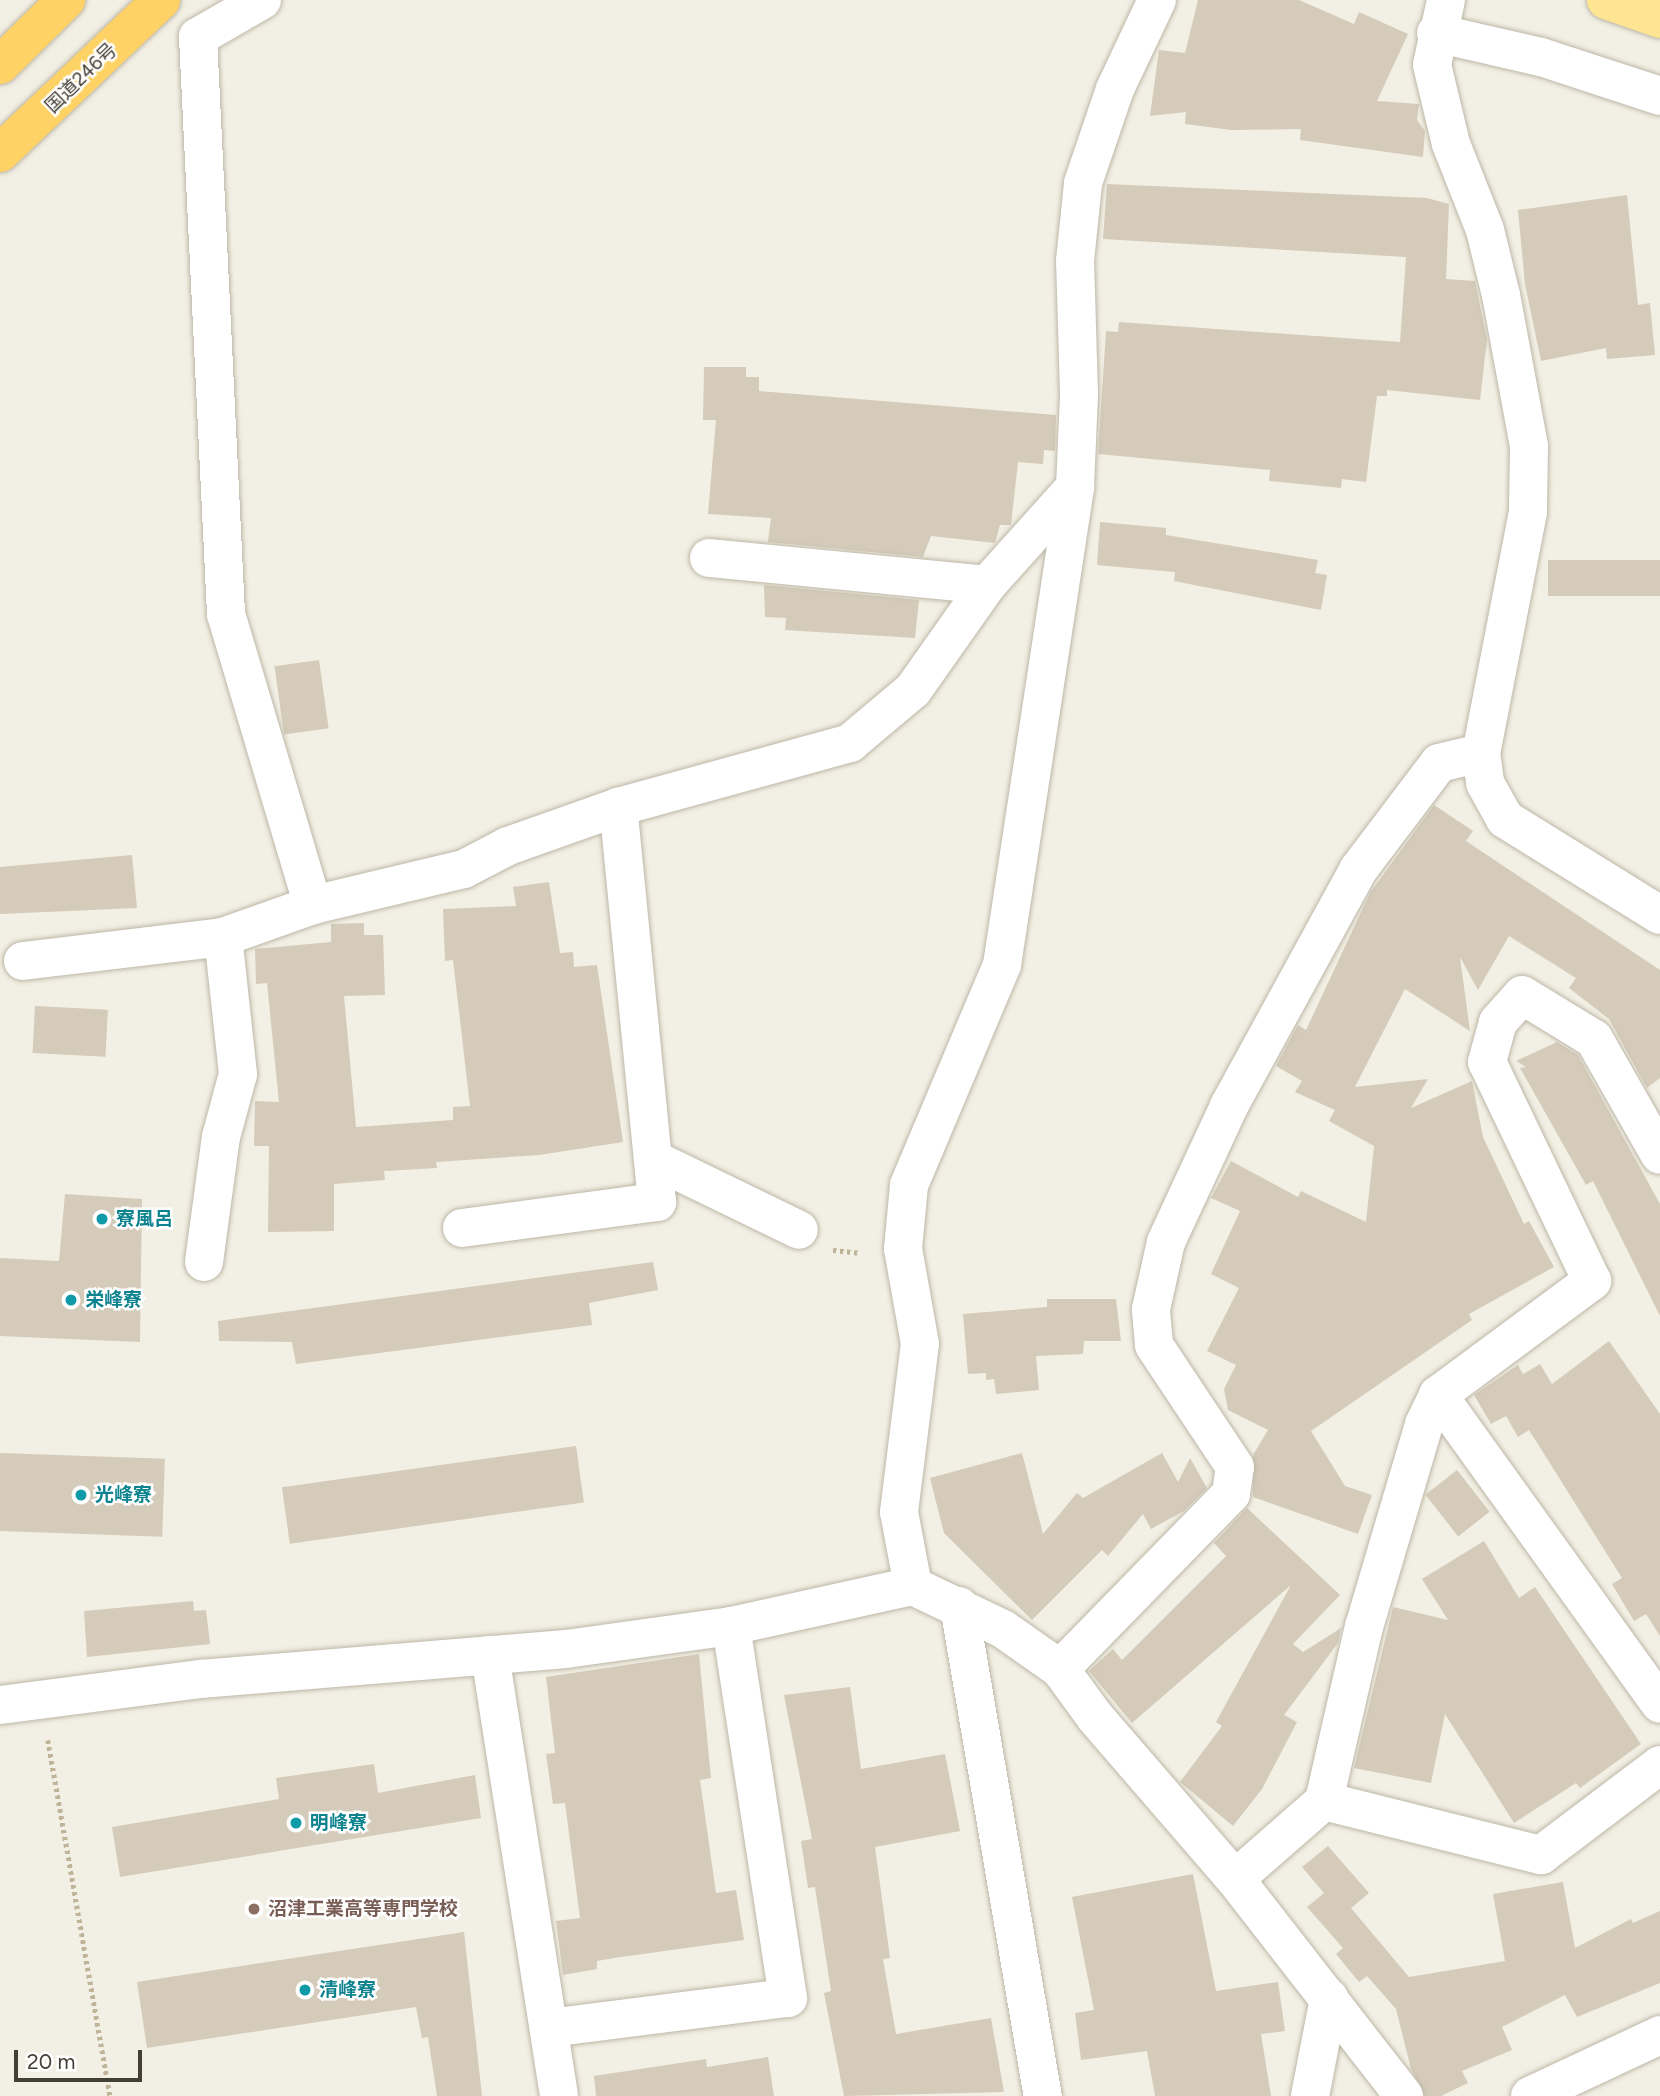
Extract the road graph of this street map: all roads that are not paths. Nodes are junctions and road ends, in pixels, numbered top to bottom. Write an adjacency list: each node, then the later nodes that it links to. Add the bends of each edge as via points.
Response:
1 (66, 0): 8 (highway)
2 (161, 0): 10 (highway, 国道246号)
3 (262, 0): 16 (street, via 198,37 226,614)
4 (1157, 0): 11 (street, via 1115,89 1083,183 1075,261)
5 (1606, 0): 7 (main road)
6 (1441, 16): 9 (street, via 1541,57); 14 (street, via 1432,65 1451,144 1485,230 1528,446 1528,512)
7 (1660, 19)
8 (0, 65)
9 (1660, 96)
10 (0, 153)
11 (1075, 487): 13 (street); 26 (street, via 1002,965 909,1185 903,1249 920,1344 899,1511)
12 (709, 558): 13 (street)
13 (987, 585): 15 (street, via 913,690 850,743)
14 (1481, 753): 17 (street, via 1485,783 1505,819); 30 (street, via 1438,763 1359,870 1229,1106 1166,1242 1151,1309 1154,1346 1235,1467 1231,1494)
15 (618, 807): 16 (street, via 508,846 464,869); 21 (street)
16 (313, 905): 18 (street)
17 (1660, 915)
18 (223, 937): 19 (street); 24 (street, via 238,1074 221,1137)
19 (23, 961)
20 (1660, 1155): 25 (street, via 1594,1039 1522,995 1498,1021 1487,1062 1592,1281)
21 (653, 1159): 22 (street, via 657,1202); 23 (street)
22 (462, 1228)
23 (799, 1230)
24 (204, 1262)
25 (1438, 1395): 32 (street); 34 (street, via 1424,1424 1364,1627)
26 (913, 1586): 27 (street); 28 (street)
27 (959, 1606): 30 (street); 40 (street)
28 (731, 1626): 29 (street); 37 (street, via 788,1998)
29 (490, 1655): 31 (street, via 201,1679); 37 (street)
30 (1060, 1669): 35 (street, via 1095,1717)
31 (0, 1704)
32 (1660, 1704)
33 (1660, 1765): 34 (street, via 1541,1855)
34 (1324, 1801): 35 (street)
35 (1234, 1878): 36 (street)
36 (1329, 1998): 41 (street); 42 (street)
37 (549, 2028): 39 (street)
38 (1660, 2035): 43 (street)
39 (559, 2096)
40 (1043, 2096)
41 (1310, 2096)
42 (1404, 2096)
43 (1530, 2096)

